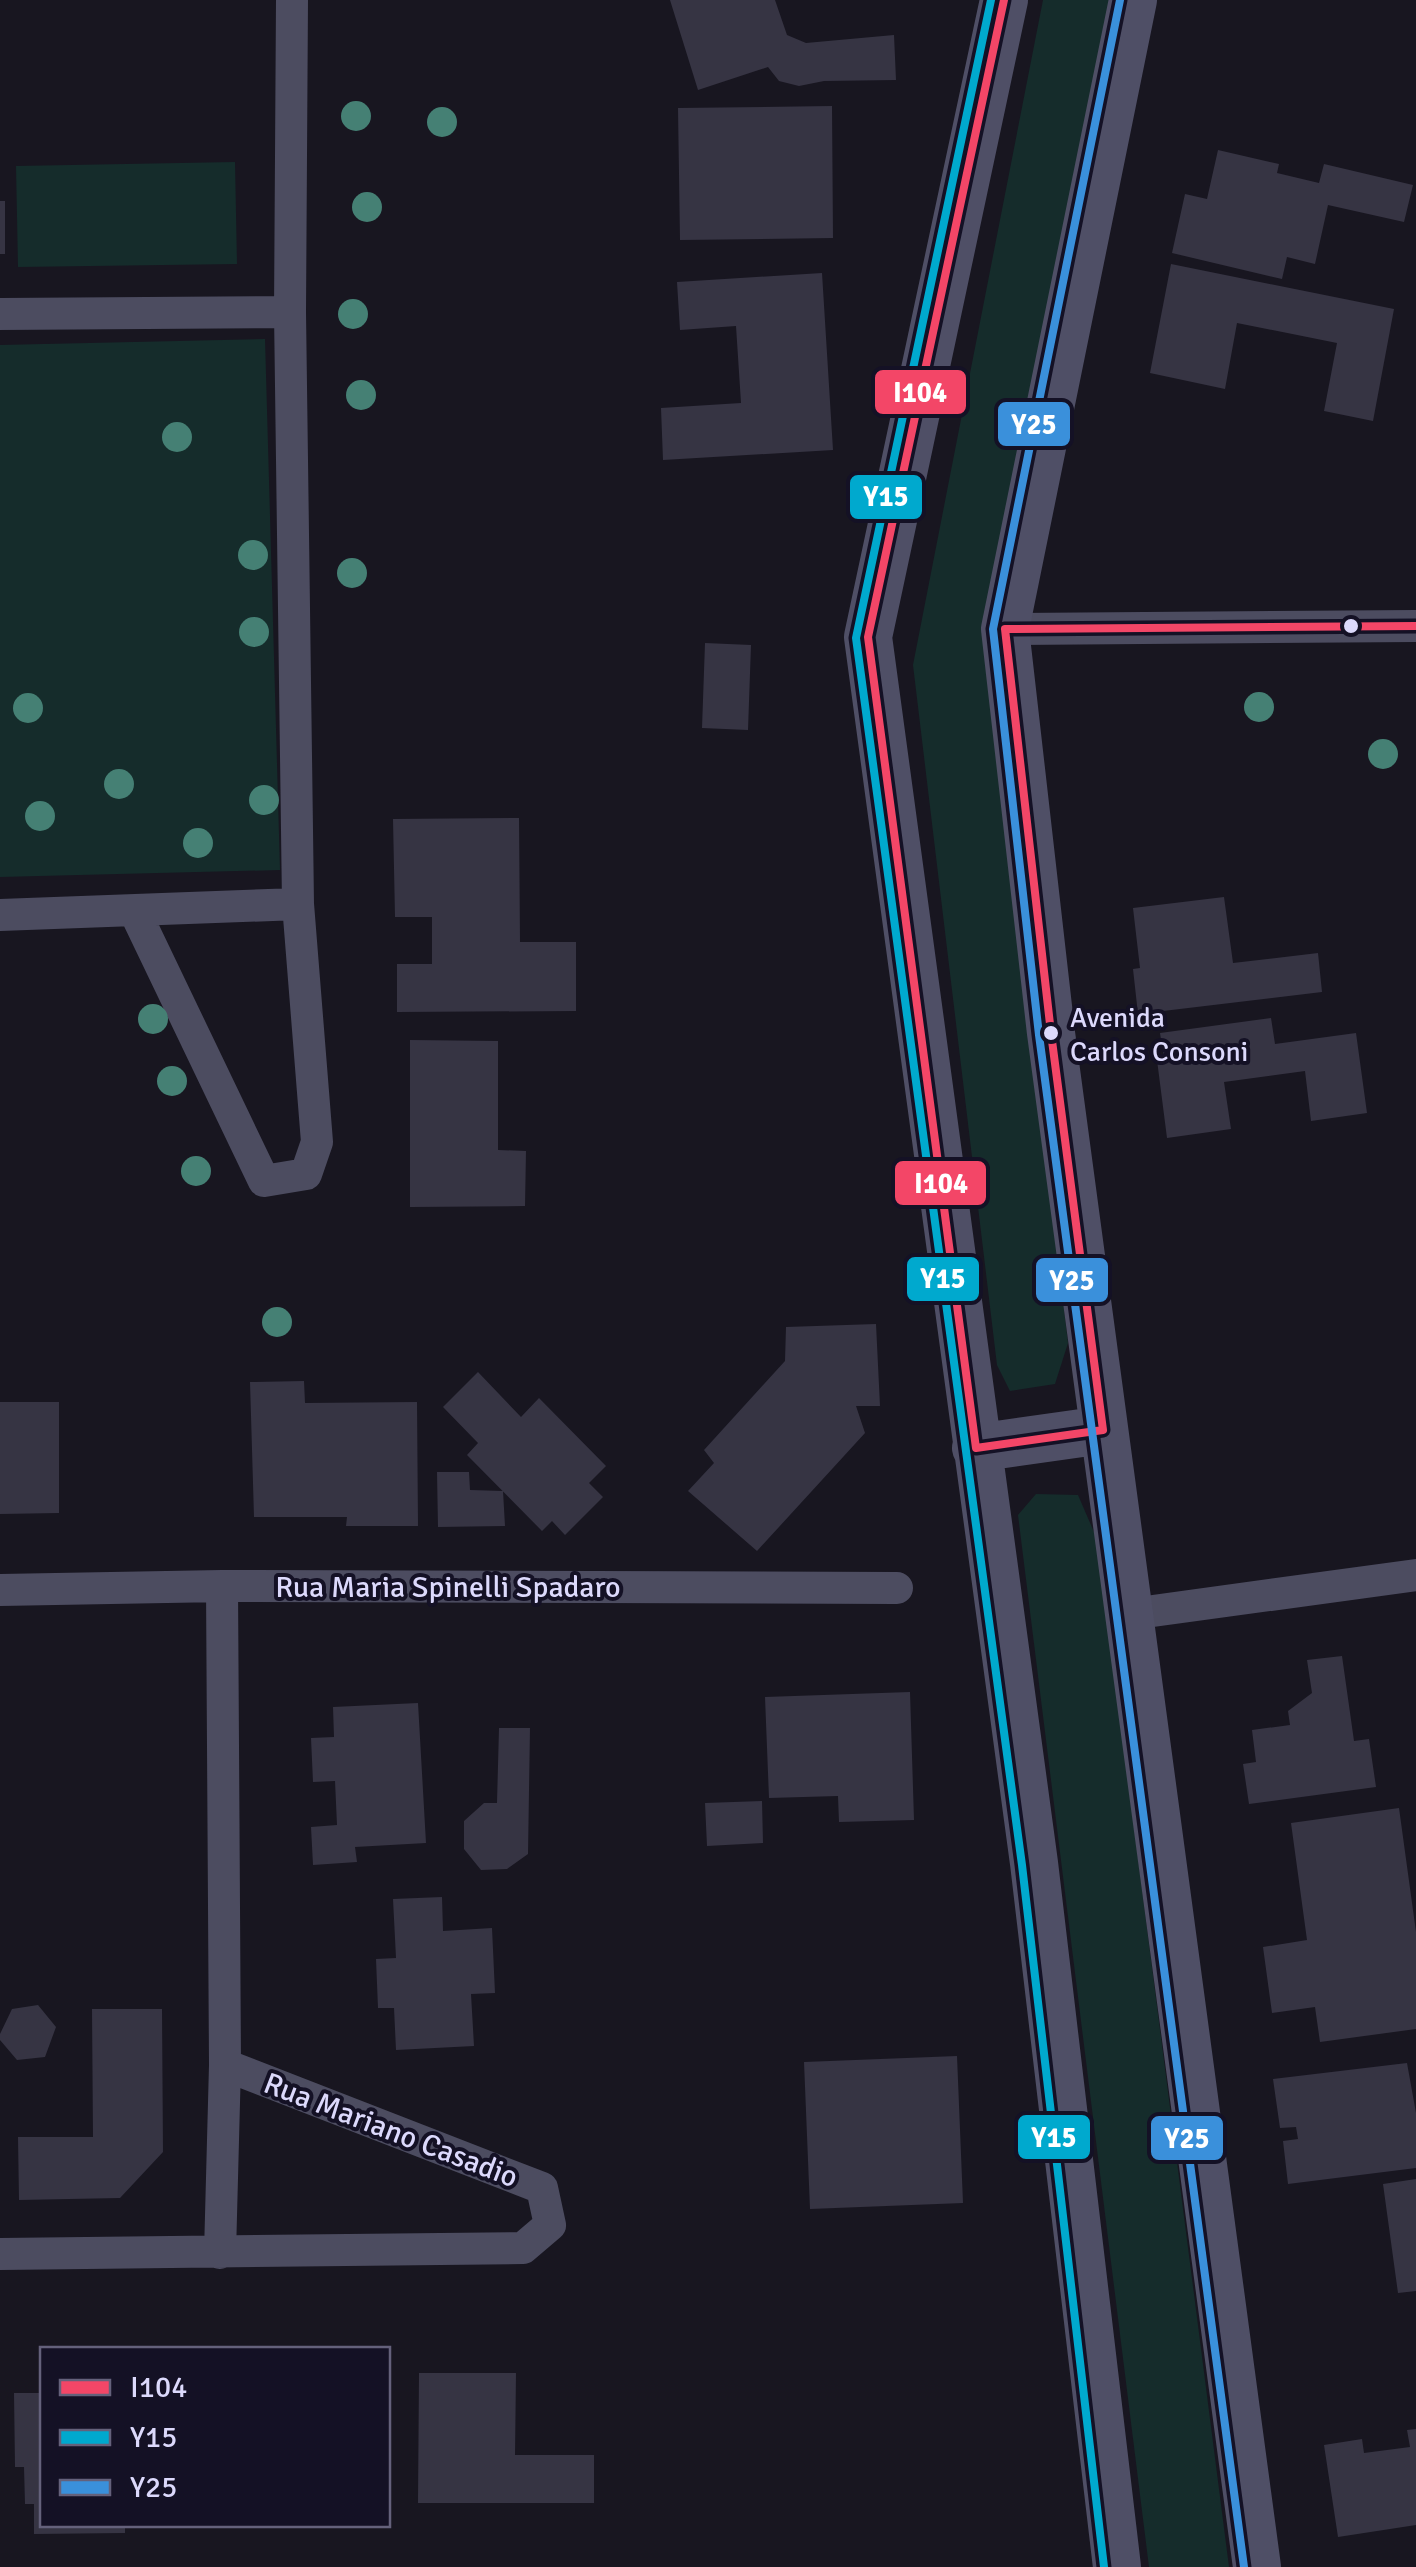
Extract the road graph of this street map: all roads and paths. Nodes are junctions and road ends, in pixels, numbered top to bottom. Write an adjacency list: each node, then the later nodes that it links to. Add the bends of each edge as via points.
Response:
1 (292, 0): 4 (street)
2 (1004, 0): 12 (main road, via 868,637)
3 (1133, 0): 7 (main road)
4 (290, 312): 5 (street); 8 (street)
5 (0, 314)
6 (1416, 626): 7 (street)
7 (1005, 629): 11 (main road)
8 (298, 904): 9 (street); 9 (street, via 317,1142 306,1174 264,1181)
9 (135, 912): 10 (street)
10 (0, 915)
11 (1103, 1430): 12 (main road); 17 (main road)
12 (976, 1448): 21 (main road, via 1034,1864)
13 (1416, 1576): 17 (street)
14 (222, 1586): 15 (street, Rua Maria Spinelli Spadaro); 16 (street, Rua Maria Spinelli Spadaro); 18 (street, Rua Mariano Casadio)
15 (897, 1588)
16 (0, 1590)
17 (1131, 1614): 22 (main road)
18 (224, 2065): 19 (street, Rua Mariano Casadio); 19 (street, Rua Mariano Casadio, via 542,2188 550,2225 523,2248)
19 (220, 2253): 20 (street, Rua Mariano Casadio)
20 (0, 2254)
21 (1117, 2567)
22 (1257, 2567)

